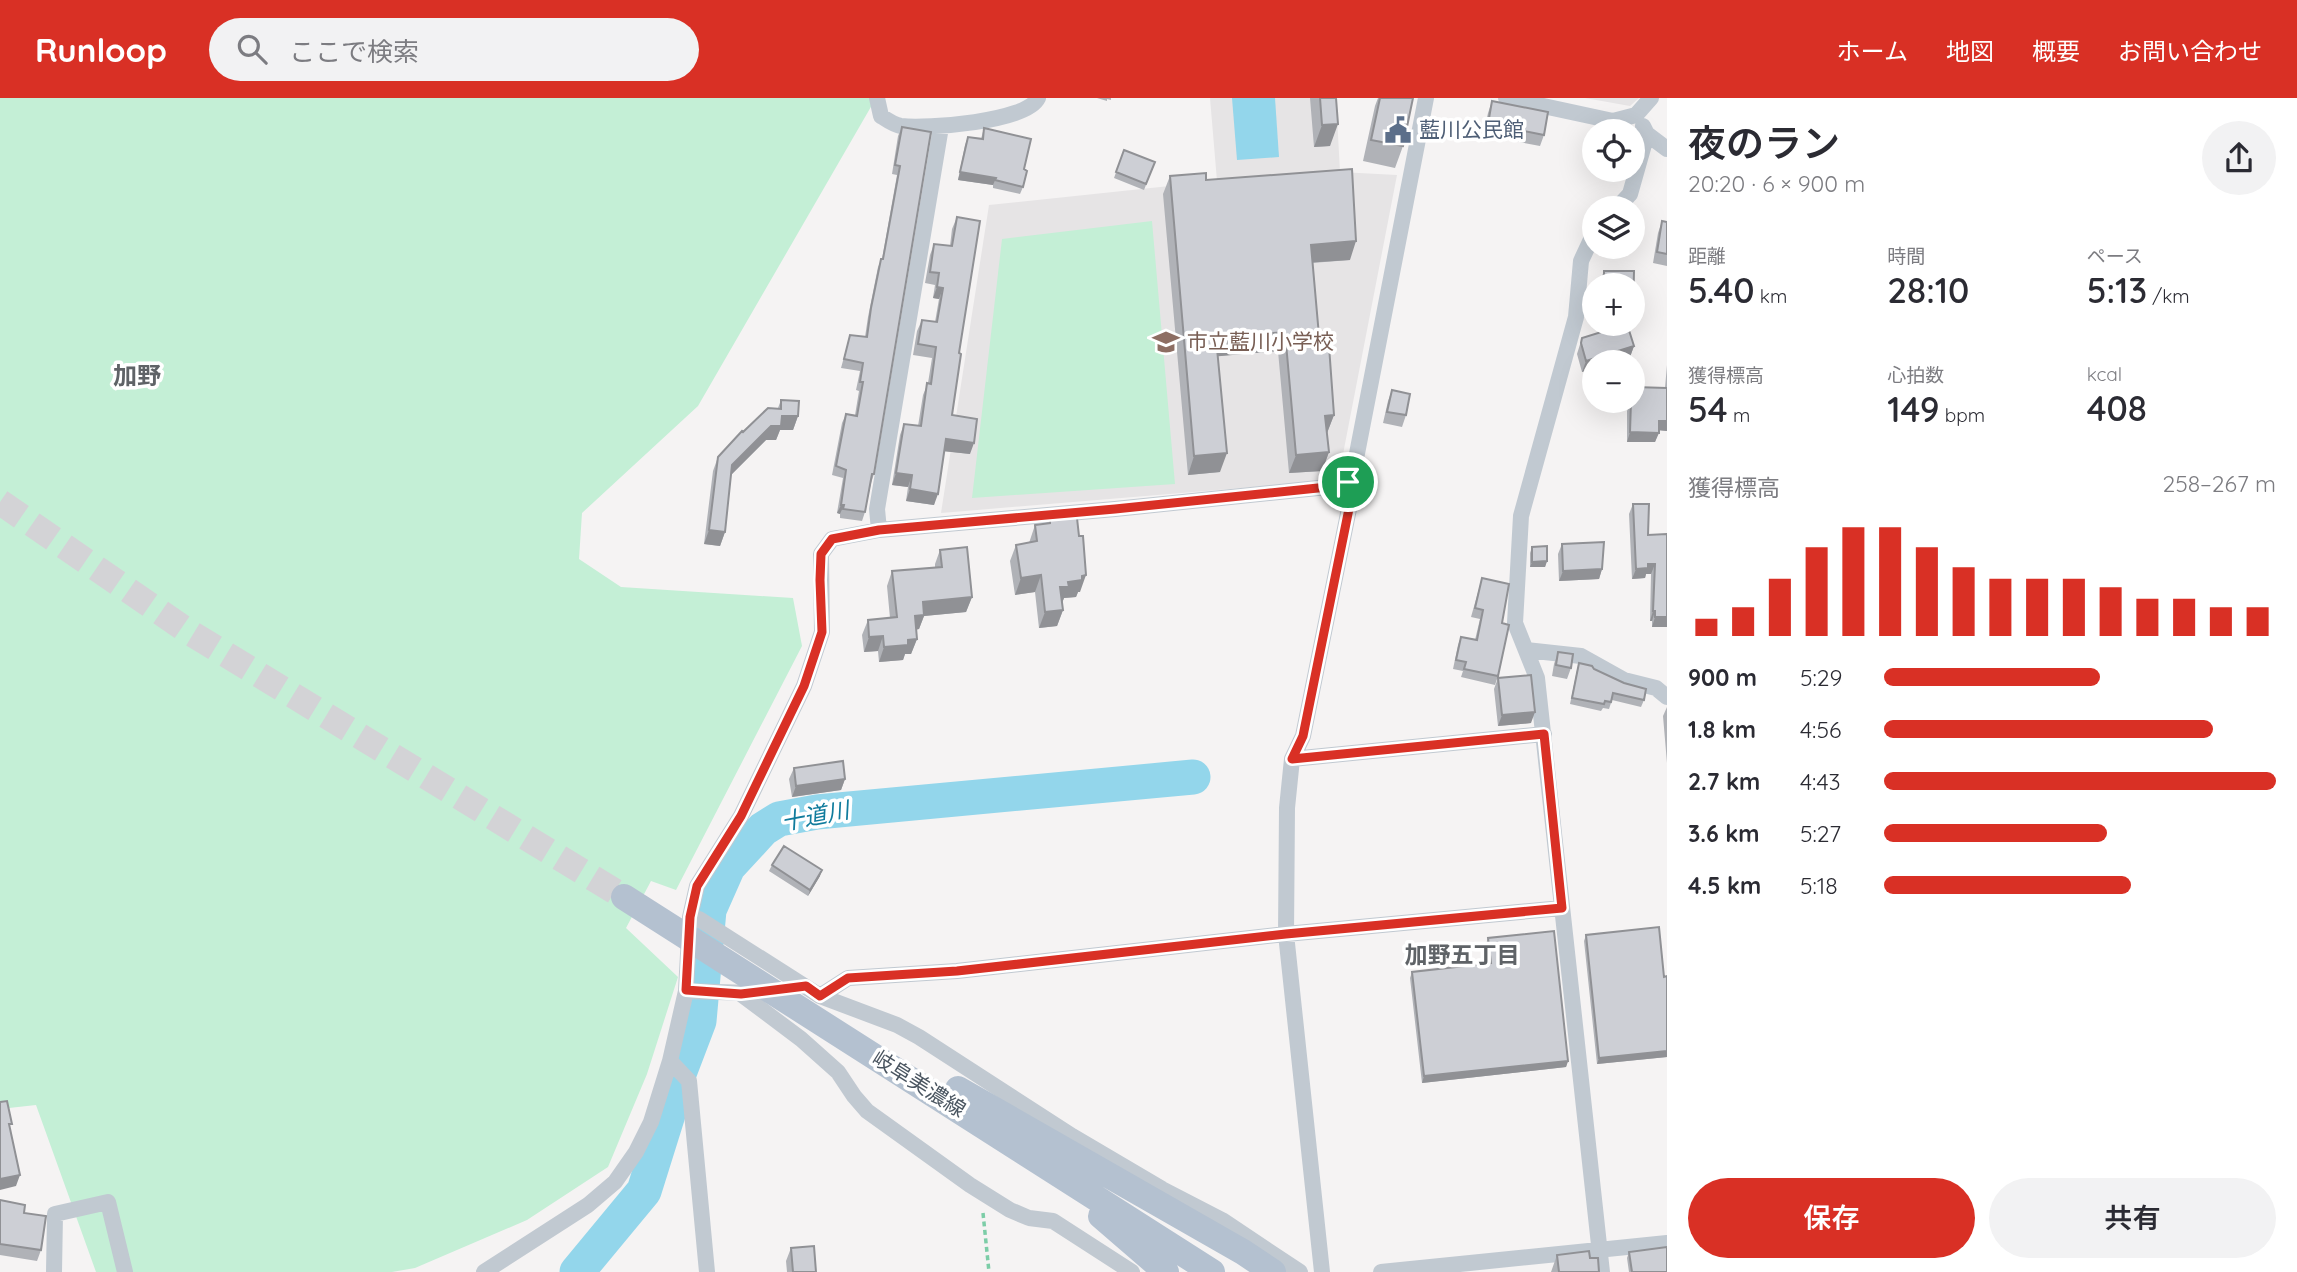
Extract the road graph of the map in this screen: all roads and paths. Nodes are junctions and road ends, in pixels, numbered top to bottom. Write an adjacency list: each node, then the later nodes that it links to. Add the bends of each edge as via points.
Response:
1 (877, 98): 7 (street, via 881,116 897,126)
2 (1038, 98): 7 (street, via 1010,115)
3 (1426, 98): 12 (street)
4 (1506, 98): 6 (street, via 1613,121)
5 (1651, 98): 6 (street)
6 (1636, 115): 8 (street)
7 (941, 127): 13 (street, via 877,509)
8 (1647, 134): 9 (street); 10 (street)
9 (1667, 149)
10 (1628, 196)
11 (1582, 258): 14 (street, via 1576,317 1521,516 1516,623)
12 (1348, 482): 13 (street); 17 (street, via 1353,489 1303,736)
13 (879, 530): 20 (street, via 832,539 821,554 822,632 804,686 741,816 697,886)
14 (1526, 650): 15 (street, via 1581,656); 16 (street, via 1537,677)
15 (1667, 697)
16 (1544, 734): 17 (street); 19 (street)
17 (1292, 759): 21 (street)
18 (630, 901): 26 (main road, 岐阜美濃線)
19 (1562, 908): 21 (street); 31 (street)
20 (690, 917): 22 (street); 23 (street)
21 (1286, 934): 25 (street, via 957,971 848,978); 42 (street)
22 (806, 986): 24 (street); 25 (street)
23 (696, 991): 24 (street); 27 (street)
24 (741, 994): 29 (street, via 838,1072 867,1111)
25 (820, 996): 41 (street, via 919,1037 1072,1136 1222,1220)
26 (825, 1025): 28 (main road, 岐阜美濃線); 40 (main road, via 918,1066)
27 (676, 1067): 34 (street, via 636,1152 615,1182 588,1205); 35 (street, via 689,1081)
28 (1019, 1147): 38 (main road); 39 (main road, 岐阜美濃線)
29 (983, 1193): 36 (path); 37 (street, via 1029,1218 1053,1221)
30 (1667, 1243): 31 (street)
31 (1599, 1249): 43 (street); 44 (street)
32 (54, 1272): 33 (street, via 54,1214 108,1202)
33 (125, 1272)
34 (484, 1272)
35 (707, 1272)
36 (989, 1272)
37 (1132, 1272)
38 (1166, 1272)
39 (1212, 1272)
40 (1273, 1272)
41 (1300, 1272)
42 (1322, 1272)
43 (1381, 1272)
44 (1602, 1272)

